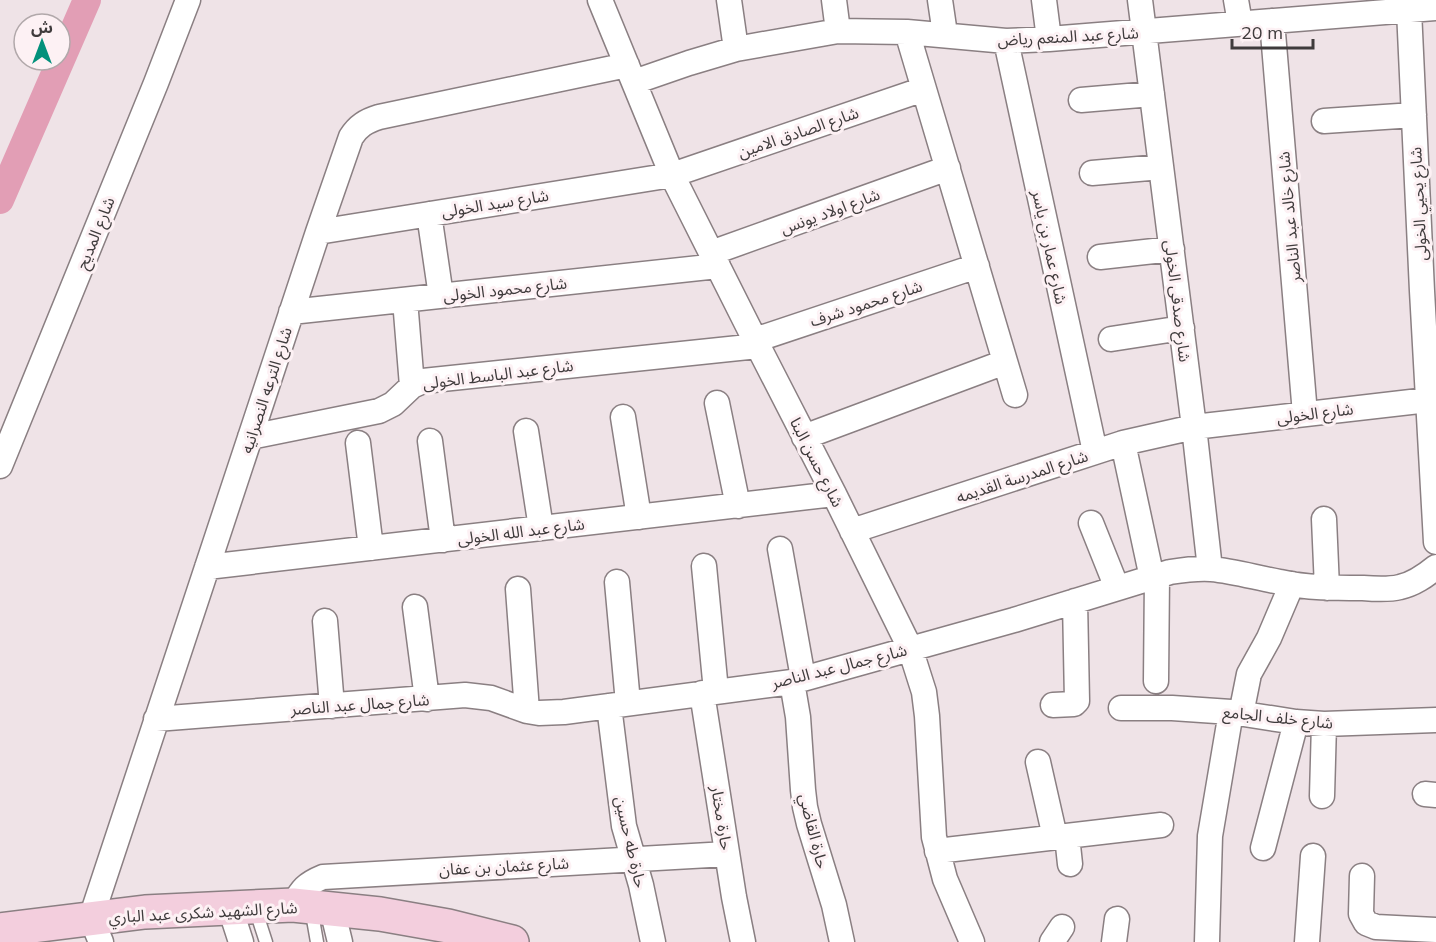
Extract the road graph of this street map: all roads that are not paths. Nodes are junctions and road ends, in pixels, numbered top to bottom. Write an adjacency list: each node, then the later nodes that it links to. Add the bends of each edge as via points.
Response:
1 (188, 0): 58 (street, شارع المديح)
2 (600, 0): 19 (street, شارع حسن البنا)
3 (729, 0): 18 (street)
4 (834, 0): 12 (street)
5 (940, 0): 15 (street)
6 (1044, 0): 16 (street)
7 (1140, 0): 14 (street, شارع صدقى الخولى)
8 (1436, 8): 9 (street, شارع عبد المنعم رياض)
9 (1409, 10): 11 (street, شارع عبد المنعم رياض); 23 (street, شارع يحيي الخولى)
10 (1238, 12): 11 (street, شارع عبد المنعم رياض); 14 (street, شارع عبد المنعم رياض)
11 (1272, 21): 48 (street, شارع خالد عبد الناصر)
12 (838, 31): 13 (street, شارع عبد المنعم رياض); 18 (street, شارع عبد المنعم رياض)
13 (907, 32): 15 (street, شارع عبد المنعم رياض); 20 (street)
14 (1145, 32): 16 (street, شارع عبد المنعم رياض); 21 (street, شارع صدقى الخولى)
15 (945, 34): 17 (street, شارع عبد المنعم رياض)
16 (1049, 39): 17 (street, شارع عبد المنعم رياض)
17 (1006, 41): 57 (street, شارع عمار بن ياسر)
18 (736, 49): 19 (street, شارع عبد المنعم رياض, via 689,63)
19 (630, 73): 28 (street, شارع حسن البنا); 31 (street, شارع الترعه النصرانيه, via 370,120 351,138)
20 (924, 89): 26 (street); 28 (street, شارع الصادق الامين)
21 (1152, 94): 22 (street); 25 (street, شارع صدقى الخولى)
22 (1081, 100)
23 (1414, 115): 24 (street); 29 (street, شارع يحيي الخولى)
24 (1324, 121)
25 (1161, 167): 27 (street); 32 (street, شارع صدقى الخولى)
26 (948, 168): 34 (street, شارع اولاد يونس); 35 (street)
27 (1092, 173)
28 (672, 175): 30 (street, شارع سيد الخولى); 34 (street, شارع حسن البنا)
29 (1426, 177): 36 (street, شارع يحيي الخولى)
30 (429, 214): 31 (street, شارع سيد الخولى); 37 (street)
31 (318, 231): 39 (street, شارع الترعه النصرانيه)
32 (1172, 249): 33 (street); 40 (street, شارع صدقى الخولى)
33 (1100, 257)
34 (715, 260): 37 (street, شارع محمود الخولى); 42 (street, شارع حسن البنا)
35 (977, 266): 42 (street, شارع محمود شرف); 43 (street)
36 (1429, 291): 46 (street, شارع يحيي الخولى)
37 (441, 296): 38 (street, شارع محمود الخولى)
38 (405, 300): 39 (street, شارع محمود الخولى); 44 (street)
39 (291, 312): 52 (street, شارع الترعه النصرانيه)
40 (1182, 328): 41 (street); 50 (street, شارع صدقى الخولى)
41 (1111, 339)
42 (756, 343): 44 (street, شارع عبد الباسط الخولى, via 435,379); 53 (street, شارع حسن البنا)
43 (1005, 362): 45 (street); 53 (street)
44 (412, 386): 52 (street, شارع عبد الباسط الخولى, via 379,411)
45 (1015, 395)
46 (1432, 400): 48 (street, شارع الخولى); 67 (street, شارع يحيي الخولى)
47 (717, 403): 60 (street)
48 (1305, 414): 50 (street, شارع الخولى)
49 (624, 417): 61 (street)
50 (1194, 427): 56 (street, شارع المدرسة القديمه); 73 (street, شارع صدقى الخولى)
51 (526, 431): 64 (street)
52 (250, 437): 71 (street, شارع الترعه النصرانيه)
53 (804, 437): 59 (street, شارع حسن البنا)
54 (430, 441): 66 (street)
55 (358, 443): 68 (street)
56 (1123, 443): 57 (street, شارع المدرسة القديمه); 74 (street)
57 (1095, 452): 65 (street, شارع المدرسة القديمه)
58 (0, 466)
59 (834, 494): 60 (street, شارع عبد الله الخولى); 65 (street, شارع حسن البنا)
60 (738, 506): 61 (street, شارع عبد الله الخولى)
61 (639, 517): 64 (street, شارع عبد الله الخولى)
62 (1324, 519): 78 (street)
63 (1091, 524): 77 (street)
64 (541, 528): 66 (street, شارع عبد الله الخولى)
65 (852, 531): 83 (street, شارع حسن البنا)
66 (443, 540): 68 (street, شارع عبد الله الخولى)
67 (1436, 542)
68 (370, 548): 71 (street, شارع عبد الله الخولى)
69 (780, 549): 84 (street, حارة القاضي)
70 (704, 566): 86 (street, حارة مختار)
71 (207, 567): 94 (street, شارع الترعه النصرانيه)
72 (1436, 567): 78 (street, شارع جمال عبد الناصر, via 1414,583 1400,587)
73 (1210, 569): 74 (street, شارع جمال عبد الناصر); 76 (street, شارع جمال عبد الناصر)
74 (1154, 577): 77 (street, شارع جمال عبد الناصر); 85 (street)
75 (617, 582): 88 (street, حارة طه حسين)
76 (1292, 584): 78 (street, شارع جمال عبد الناصر); 93 (street, via 1249,674)
77 (1117, 588): 80 (street, شارع جمال عبد الناصر)
78 (1327, 588)
79 (518, 589): 92 (street)
80 (1075, 601): 83 (street, شارع جمال عبد الناصر); 89 (street, via 1077,701)
81 (415, 607): 87 (street)
82 (325, 621): 90 (street)
83 (910, 648): 84 (street, شارع جمال عبد الناصر); 103 (street, شارع حسن البنا, via 924,692)
84 (798, 680): 86 (street, شارع جمال عبد الناصر); 122 (street, حارة القاضي, via 802,790)
85 (1156, 681)
86 (710, 692): 88 (street, شارع جمال عبد الناصر); 104 (street, حارة مختار)
87 (427, 699): 90 (street, شارع جمال عبد الناصر); 92 (street, شارع جمال عبد الناصر, via 478,696)
88 (618, 704): 92 (street, شارع جمال عبد الناصر, via 552,713); 106 (street, حارة طه حسين, via 621,807)
89 (1053, 705)
90 (332, 706): 94 (street, شارع جمال عبد الناصر)
91 (1121, 708): 93 (street, شارع خلف الجامع)
92 (527, 711)
93 (1236, 713): 96 (street, شارع خلف الجامع); 124 (street, via 1210,836)
94 (156, 719): 112 (street, شارع الترعه النصرانيه)
95 (1436, 720): 97 (street, شارع خلف الجامع)
96 (1296, 722): 97 (street, شارع خلف الجامع); 102 (street)
97 (1324, 724): 99 (street)
98 (1038, 762): 101 (street)
99 (1322, 796)
100 (1161, 825): 101 (street)
101 (1061, 837): 103 (street); 107 (street)
102 (1263, 848)
103 (937, 851): 123 (street, شارع حسن البنا)
104 (727, 854): 106 (street, شارع عثمان بن عفان); 121 (street, حارة مختار)
105 (1313, 856): 125 (street)
106 (633, 859): 110 (street, شارع عثمان بن عفان, via 323,877 302,888); 120 (street, حارة طه حسين)
107 (1070, 864)
108 (1362, 876): 113 (street, via 1361,914 1366,923)
109 (242, 907): 110 (main road, شارع الشهيد شكرى عبد الباري); 112 (main road, شارع الشهيد شكرى عبد الباري, via 145,912); 115 (street); 116 (lane)
110 (312, 907): 114 (main road, شارع الشهيد شكرى عبد الباري, via 380,914); 117 (lane); 118 (street)
111 (0, 930): 112 (main road, شارع الشهيد شكرى عبد الباري)
112 (96, 930)
113 (1436, 930)
114 (448, 934): 119 (main road, شارع الشهيد شكرى عبد الباري)
115 (241, 942)
116 (266, 942)
117 (317, 942)
118 (340, 942)
119 (512, 942)
120 (653, 942)
121 (742, 942)
122 (842, 942)
123 (972, 942)
124 (1207, 942)
125 (1307, 942)

